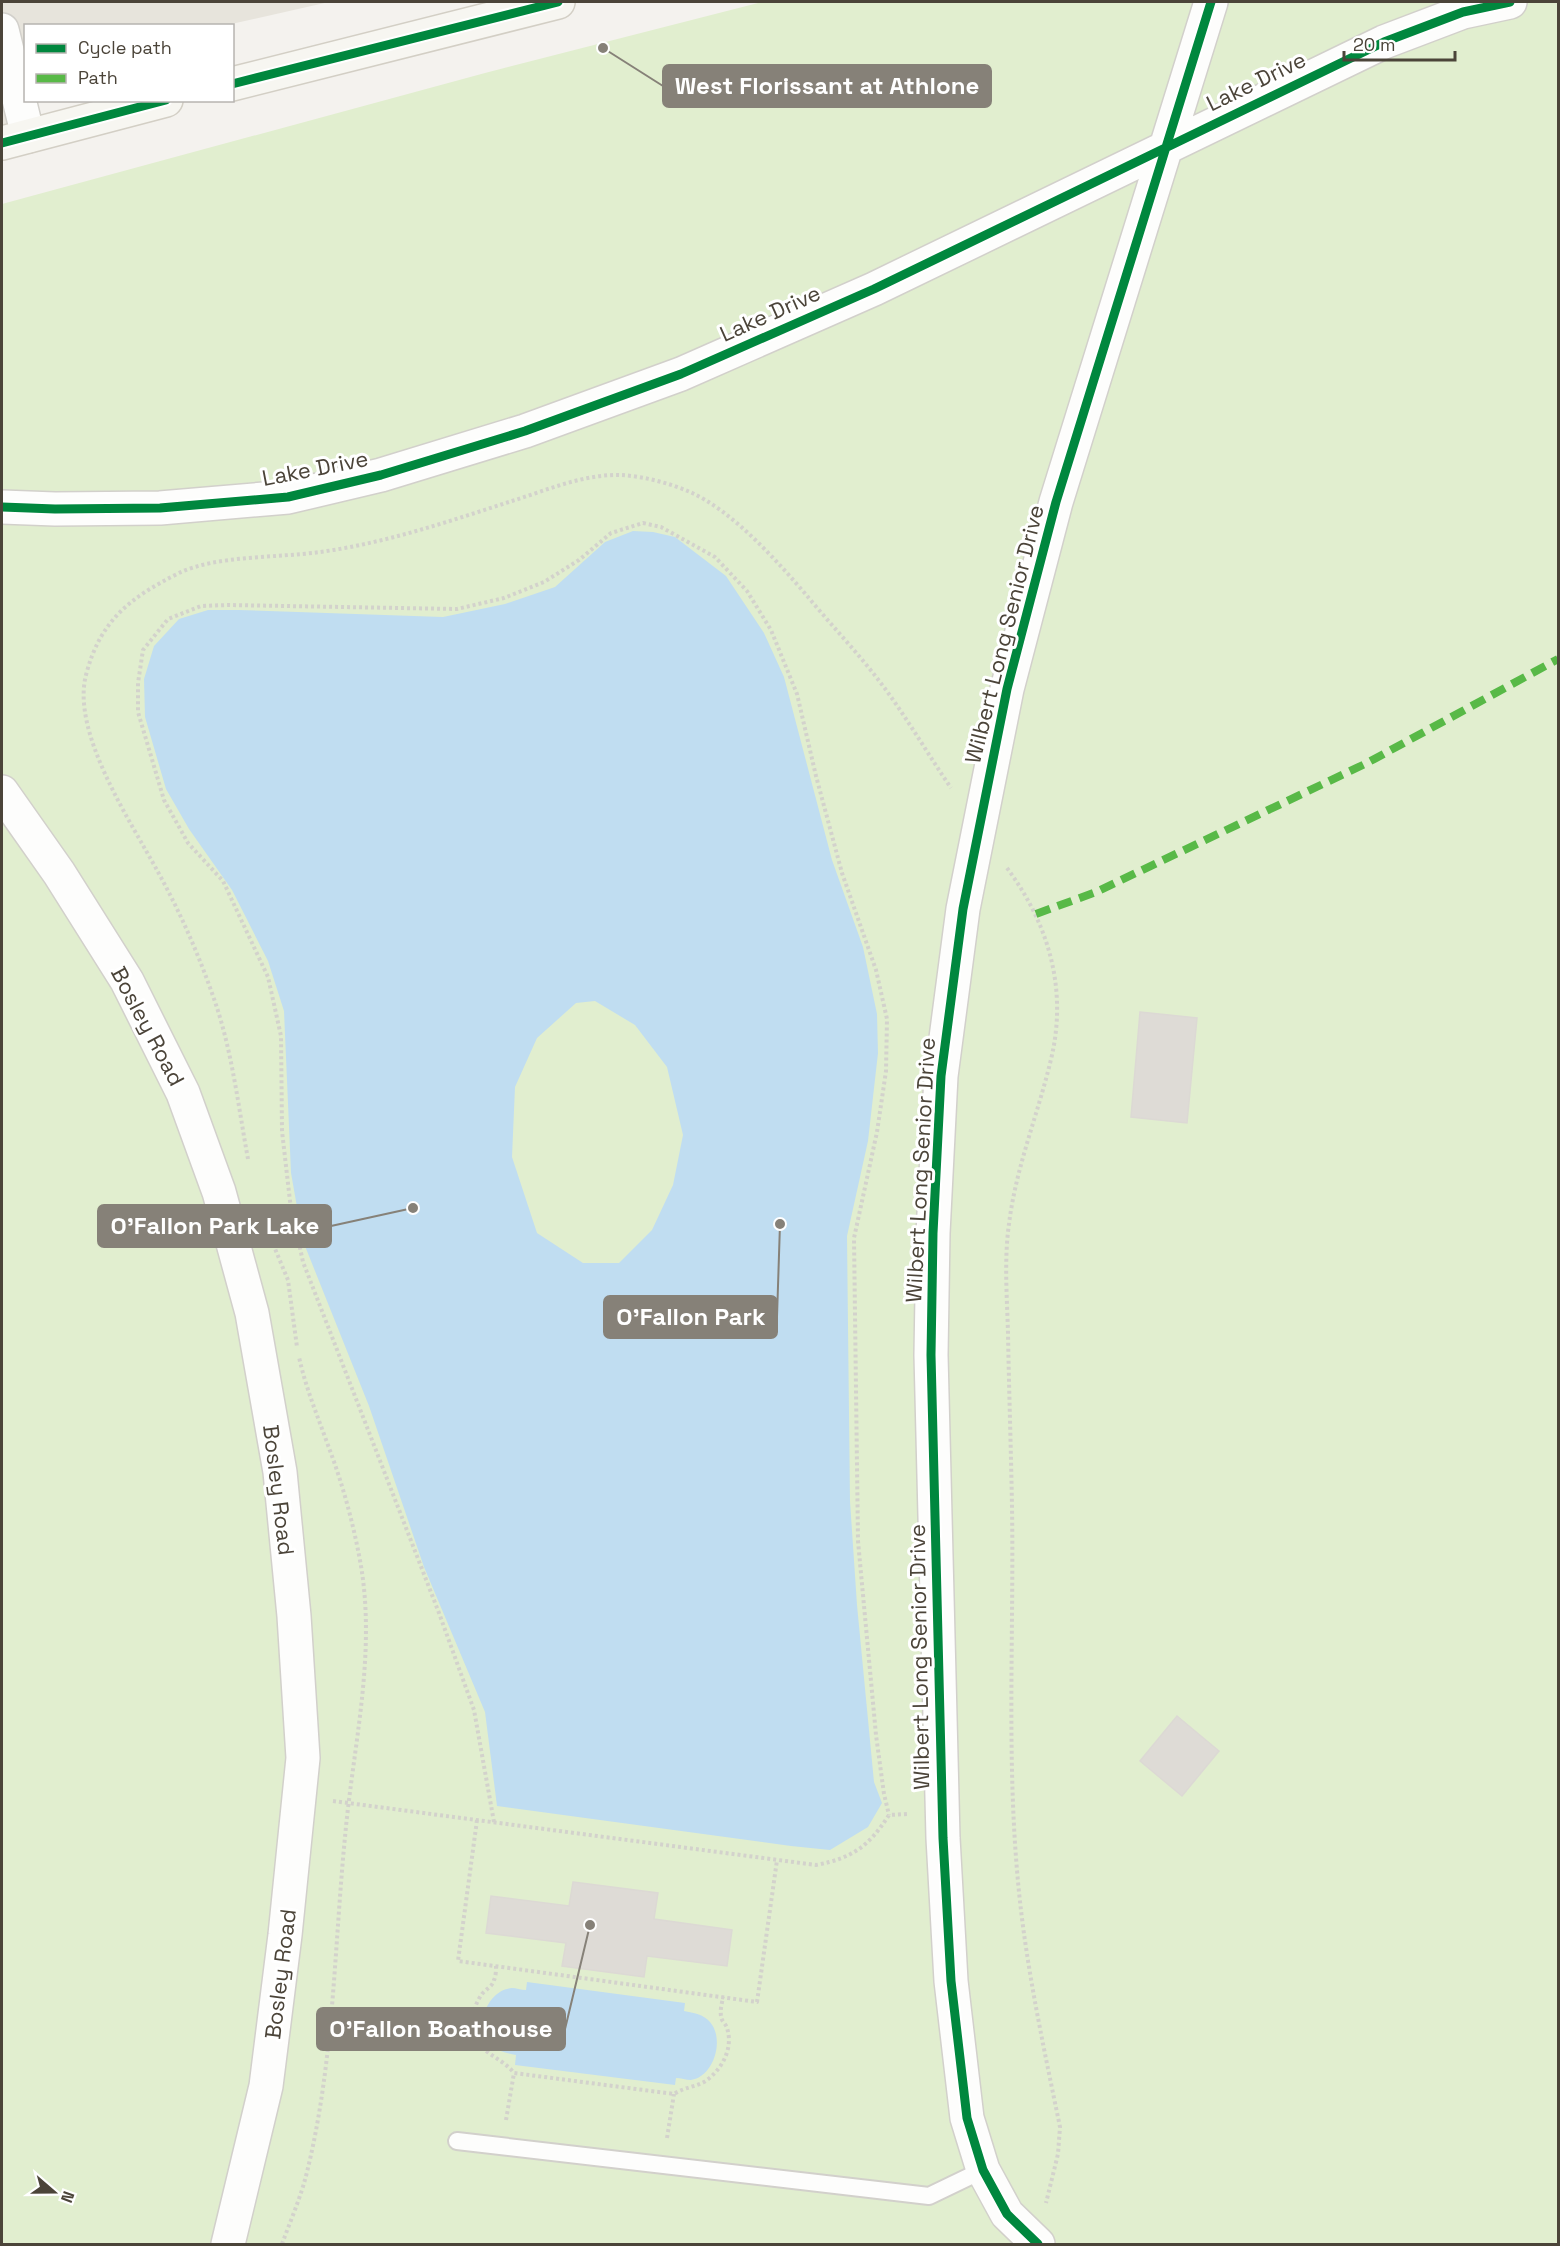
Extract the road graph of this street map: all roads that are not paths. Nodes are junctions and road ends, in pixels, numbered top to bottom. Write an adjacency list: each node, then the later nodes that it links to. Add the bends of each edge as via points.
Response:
1 (558, 2): 5 (main road)
2 (1211, 2): 8 (street, Wilbert Long Senior Drive)
3 (1510, 2): 8 (street, Lake Drive, via 1463,12 1384,42)
4 (2, 30): 7 (street)
5 (234, 83)
6 (158, 102): 7 (main road)
7 (15, 139)
8 (1167, 146): 9 (street, Lake Drive, via 874,289 681,374 525,430 381,475 288,497 160,508); 12 (street, Wilbert Long Senior Drive, via 1056,502 1007,689 963,909 941,1076 931,1366 942,1811 951,1981 967,2118)
9 (2, 507)
10 (2, 792): 13 (street, Bosley Road, via 127,981 183,1093 219,1192 252,1313 280,1472 303,1758 266,2086)
11 (457, 2141): 12 (lane, via 929,2196)
12 (983, 2170): 14 (street, Wilbert Long Senior Drive, via 1007,2214)
13 (228, 2244)
14 (1038, 2244)

